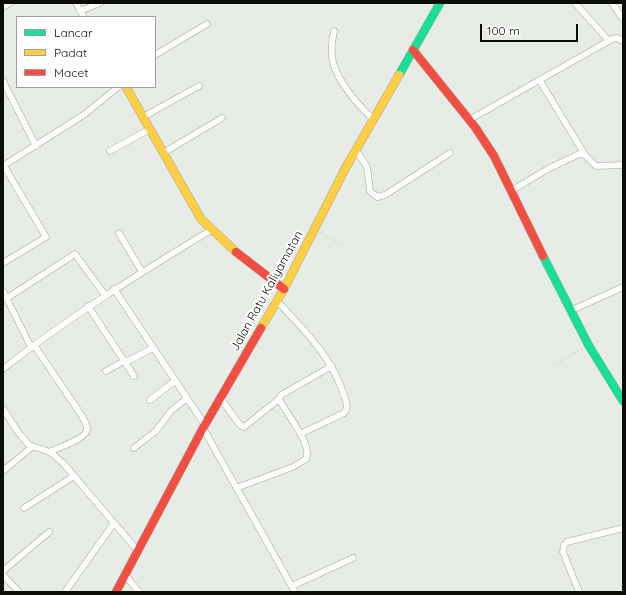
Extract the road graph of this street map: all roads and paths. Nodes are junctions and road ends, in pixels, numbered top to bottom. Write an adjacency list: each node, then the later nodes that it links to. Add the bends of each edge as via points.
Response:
1 (10, 3): 7 (street)
2 (76, 3): 8 (street)
3 (100, 3): 8 (street)
4 (440, 3): 14 (main road, Jalan Ratu Kaliyamatan)
5 (575, 3): 12 (street)
6 (612, 3): 9 (street)
7 (3, 7)
8 (82, 14)
9 (623, 19)
10 (207, 24): 15 (street)
11 (334, 31): 23 (street, via 332,55 337,72 361,108)
12 (609, 41): 13 (street, via 617,38); 17 (street)
13 (623, 41)
14 (413, 50): 23 (main road, Jalan Ratu Kaliyamatan); 24 (main road)
15 (156, 54)
16 (3, 81): 26 (street)
17 (540, 81): 24 (street); 31 (street)
18 (199, 86): 21 (street)
19 (117, 88): 26 (street, via 85,114)
20 (127, 88): 21 (main road)
21 (143, 117): 25 (main road)
22 (222, 118): 29 (street)
23 (374, 120): 27 (main road, Jalan Ratu Kaliyamatan)
24 (469, 120): 34 (main road, via 494,156)
25 (150, 129): 28 (street); 29 (main road)
26 (36, 146): 33 (street)
27 (356, 150): 30 (street, via 367,167 370,191 377,198); 36 (main road, Jalan Ratu Kaliyamatan)
28 (110, 151)
29 (163, 153): 35 (main road, via 194,209)
30 (450, 153)
31 (585, 155): 32 (street, via 596,166); 34 (street, via 579,154 556,164)
32 (623, 165)
33 (3, 166): 39 (street, via 46,237)
34 (511, 191): 49 (main road)
35 (211, 230): 40 (street); 43 (main road, via 242,258)
36 (314, 230): 38 (path); 43 (main road, Jalan Ratu Kaliyamatan)
37 (119, 233): 40 (street)
38 (346, 246)
39 (3, 263)
40 (142, 272): 42 (street)
41 (623, 287): 49 (street)
42 (114, 289): 45 (street); 52 (street)
43 (284, 289): 47 (main road, Jalan Ratu Kaliyamatan)
44 (3, 291): 46 (street)
45 (105, 295): 46 (street, via 75,254); 48 (street)
46 (7, 298): 50 (street)
47 (277, 301): 55 (street, via 317,345); 61 (main road, Jalan Ratu Kaliyamatan)
48 (88, 306): 50 (street); 53 (street)
49 (570, 311): 51 (main road)
50 (33, 346): 56 (street); 70 (street, via 82,416 87,430 80,439)
51 (589, 346): 54 (path); 64 (main road)
52 (153, 348): 53 (street); 59 (street)
53 (124, 361): 57 (street); 58 (street)
54 (553, 365)
55 (332, 366): 62 (street, via 283,394); 67 (street, via 342,388 346,410)
56 (3, 369)
57 (106, 371)
58 (134, 376)
59 (175, 381): 60 (street); 63 (street)
60 (187, 398): 66 (street); 69 (street, via 171,411 156,431)
61 (221, 399): 62 (street, via 244,427); 66 (main road, Jalan Ratu Kaliyamatan)
62 (279, 399): 67 (street)
63 (150, 400)
64 (623, 401)
65 (3, 409): 68 (street, via 21,436)
66 (204, 426): 73 (street); 78 (main road, Jalan Ratu Kaliyamatan)
67 (300, 434): 73 (street, via 308,456 303,462)
68 (32, 447): 70 (street); 71 (street)
69 (134, 448)
70 (49, 452): 72 (street)
71 (3, 471)
72 (74, 476): 74 (street); 75 (street)
73 (236, 488): 83 (street)
74 (24, 508)
75 (114, 523): 78 (street); 85 (street)
76 (623, 528): 88 (street, via 567,542 564,545 563,552)
77 (49, 532): 80 (street)
78 (137, 550): 82 (main road, Jalan Ratu Kaliyamatan)
79 (353, 558): 83 (street)
80 (3, 571)
81 (3, 575): 84 (street)
82 (125, 575): 86 (main road, Jalan Ratu Kaliyamatan); 87 (street)
83 (294, 589)
84 (19, 592)
85 (65, 592)
86 (116, 592)
87 (139, 592)
88 (579, 592)

